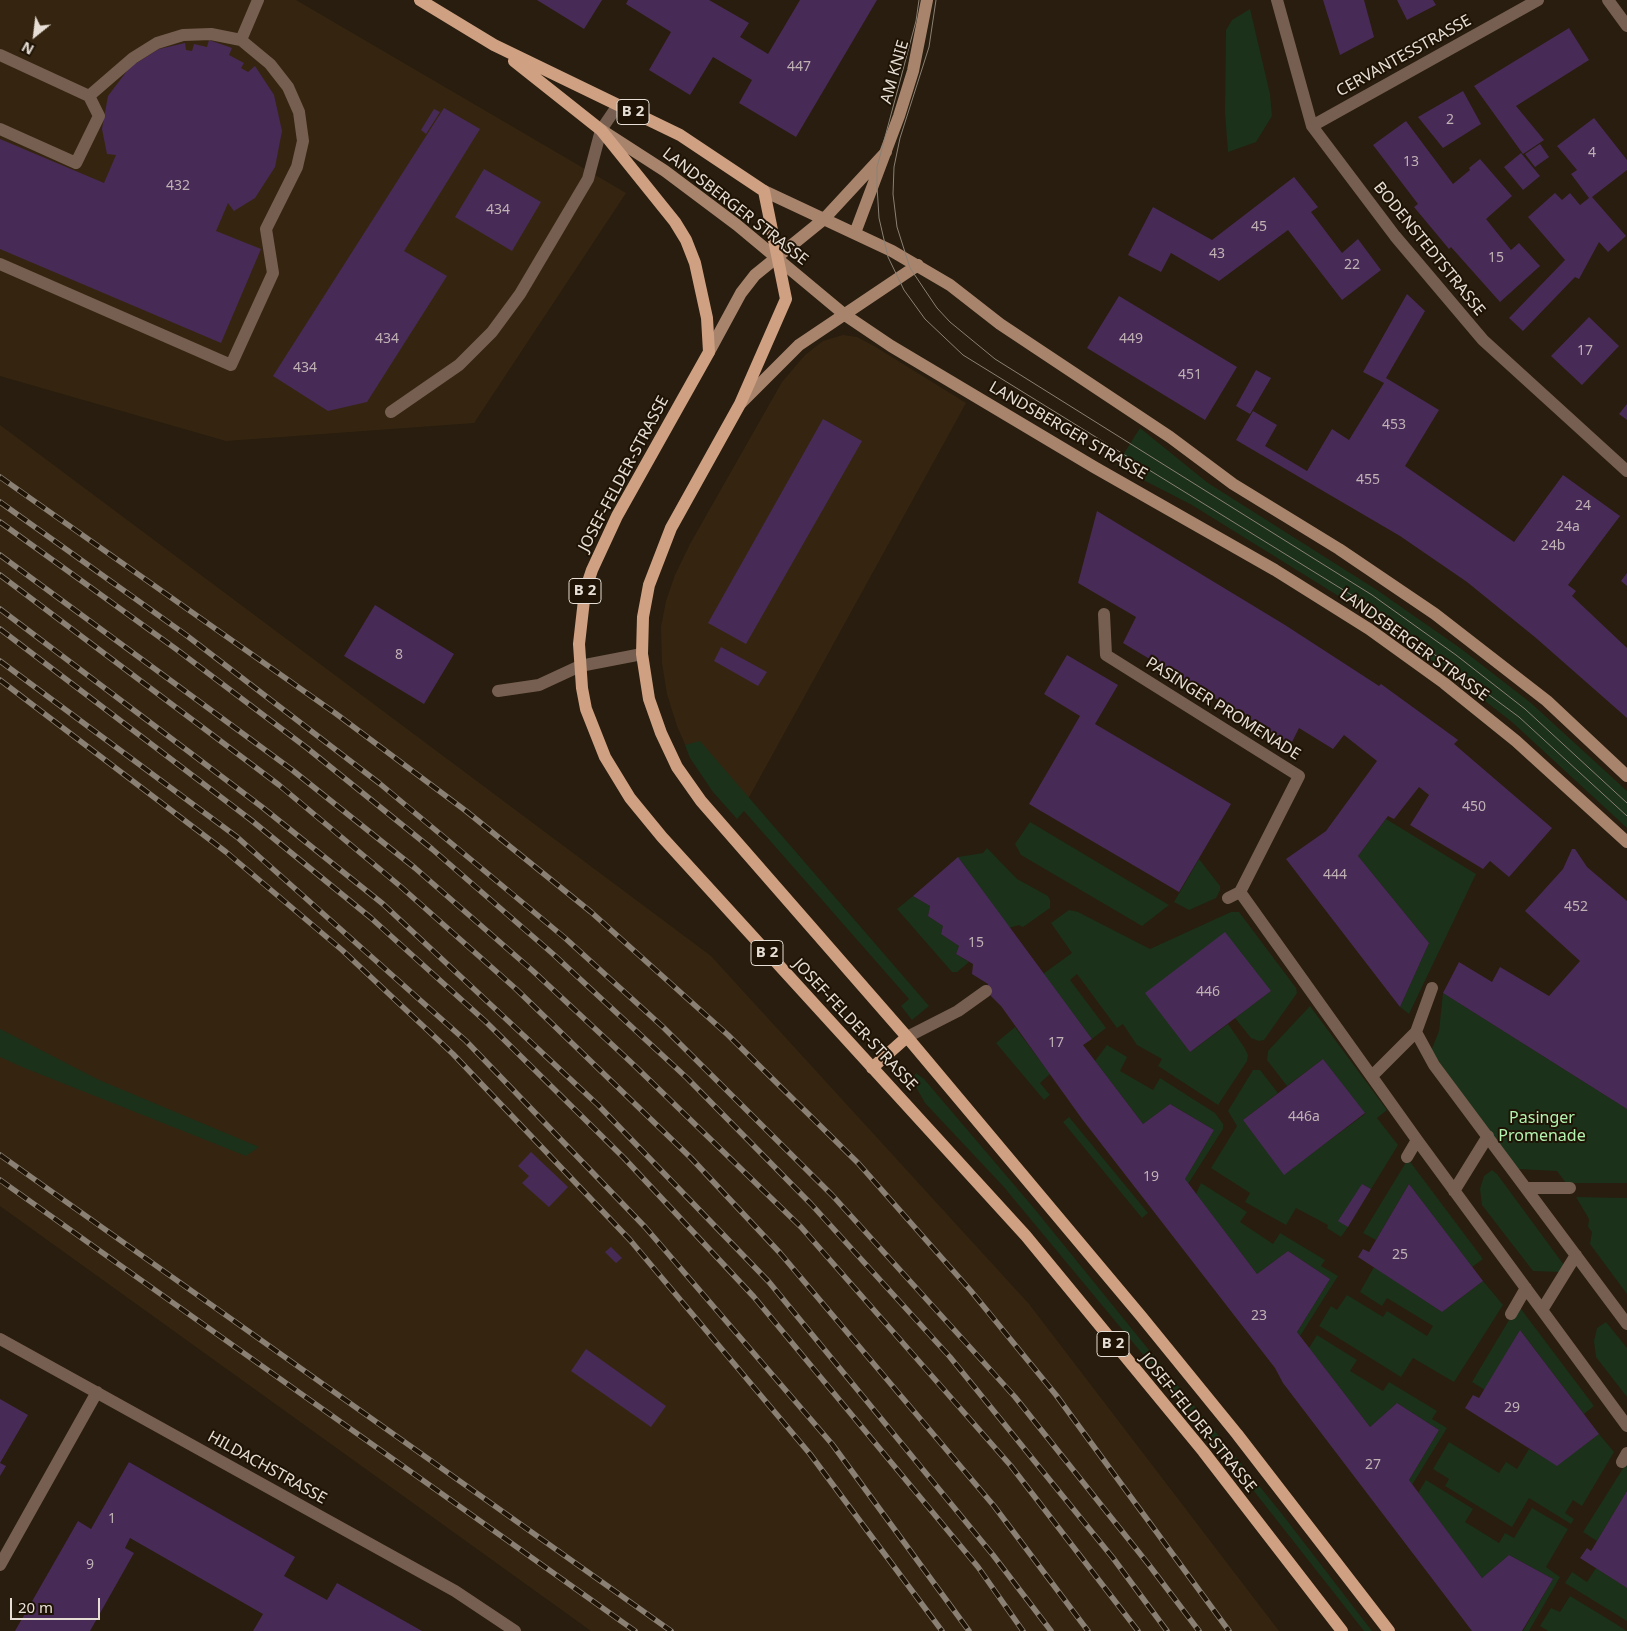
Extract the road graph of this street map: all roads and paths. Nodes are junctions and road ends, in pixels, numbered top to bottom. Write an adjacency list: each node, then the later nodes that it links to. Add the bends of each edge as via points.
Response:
1 (258, 0): 8 (street)
2 (420, 0): 9 (main road, LANDSBERGER STRASSE / B 2)
3 (927, 0): 16 (street, AM KNIE, via 913,71)
4 (1277, 0): 13 (street, BODENSTEDTSTRASSE)
5 (1538, 0): 13 (street, CERVANTESSTRASSE)
6 (1608, 0): 7 (street)
7 (1627, 26)
8 (241, 40): 11 (street, via 212,34 183,35 157,43 133,58); 21 (street, via 270,64 288,87 299,112 302,142 297,166 266,229 273,273 231,365)
9 (494, 45): 12 (main road, LANDSBERGER STRASSE / B 2); 15 (main road, LANDSBERGER STRASSE / B 2)
10 (0, 55): 11 (street)
11 (89, 96): 14 (street, via 99,116 76,163)
12 (618, 106): 15 (street); 17 (main road, LANDSBERGER STRASSE / B 2, via 680,136)
13 (1312, 126): 27 (street, BODENSTEDTSTRASSE, via 1395,236 1483,340)
14 (0, 129)
15 (601, 130): 20 (street, LANDSBERGER STRASSE, via 665,171); 24 (main road, B 2, via 686,240 703,293); 26 (street, via 588,179 520,294 492,332 459,365)
16 (886, 152): 18 (street, AM KNIE); 19 (street, AM KNIE)
17 (764, 192): 18 (street, LANDSBERGER STRASSE); 20 (main road, B 2)
18 (824, 219): 19 (street, LANDSBERGER STRASSE); 20 (street, AM KNIE)
19 (855, 233): 22 (street, LANDSBERGER STRASSE)
20 (776, 259): 23 (street, LANDSBERGER STRASSE); 24 (street, JOSEF-FELDER-STRASSE, via 741,293); 25 (main road, JOSEF-FELDER-STRASSE / B 2, via 786,299)
21 (0, 264)
22 (918, 265): 23 (street); 32 (street, LANDSBERGER STRASSE, via 950,285 1016,336 1170,437 1233,484 1339,549 1435,614 1547,700)
23 (845, 315): 25 (street, JOSEF-FELDER-STRASSE, via 793,351); 33 (street, LANDSBERGER STRASSE, via 1094,468 1276,570 1369,629 1516,741)
24 (709, 352): 30 (main road, JOSEF-FELDER-STRASSE / B 2, via 617,516 592,570 580,618)
25 (740, 404): 29 (main road, JOSEF-FELDER-STRASSE / B 2, via 660,550 646,597)
26 (391, 412)
27 (1627, 471)
28 (1104, 614): 39 (street, PASINGER PROMENADE, via 1106,656 1299,776 1234,895)
29 (642, 654): 30 (street); 37 (main road, JOSEF-FELDER-STRASSE / B 2, via 650,699 677,767 702,802)
30 (580, 666): 31 (street, via 539,685); 38 (main road, JOSEF-FELDER-STRASSE / B 2, via 585,702 594,732 630,798)
31 (498, 691)
32 (1627, 776)
33 (1627, 842)
34 (1432, 988): 36 (street)
35 (986, 991): 37 (street, via 958,1012)
36 (1416, 1032): 39 (street); 40 (street, via 1434,1064)
37 (907, 1037): 38 (main road); 57 (main road, JOSEF-FELDER-STRASSE / B 2, via 1189,1375)
38 (872, 1068): 56 (main road, JOSEF-FELDER-STRASSE / B 2, via 1026,1236 1203,1451)
39 (1372, 1076): 41 (street, PASINGER PROMENADE)
40 (1488, 1136): 43 (street); 45 (street)
41 (1417, 1140): 42 (street); 45 (street, PASINGER PROMENADE)
42 (1407, 1157)
43 (1526, 1188): 44 (street); 46 (street)
44 (1570, 1188)
45 (1454, 1191): 47 (street, PASINGER PROMENADE)
46 (1576, 1255): 48 (street); 50 (street)
47 (1526, 1288): 48 (street, PASINGER PROMENADE); 49 (street)
48 (1542, 1310): 53 (street, PASINGER PROMENADE)
49 (1511, 1314)
50 (1627, 1324)
51 (0, 1340): 52 (street, HILDACHSTRASSE)
52 (97, 1392): 54 (street); 55 (street, HILDACHSTRASSE, via 455,1591)
53 (1627, 1426)
54 (0, 1565)
55 (515, 1631)
56 (1342, 1631)
57 (1389, 1631)

